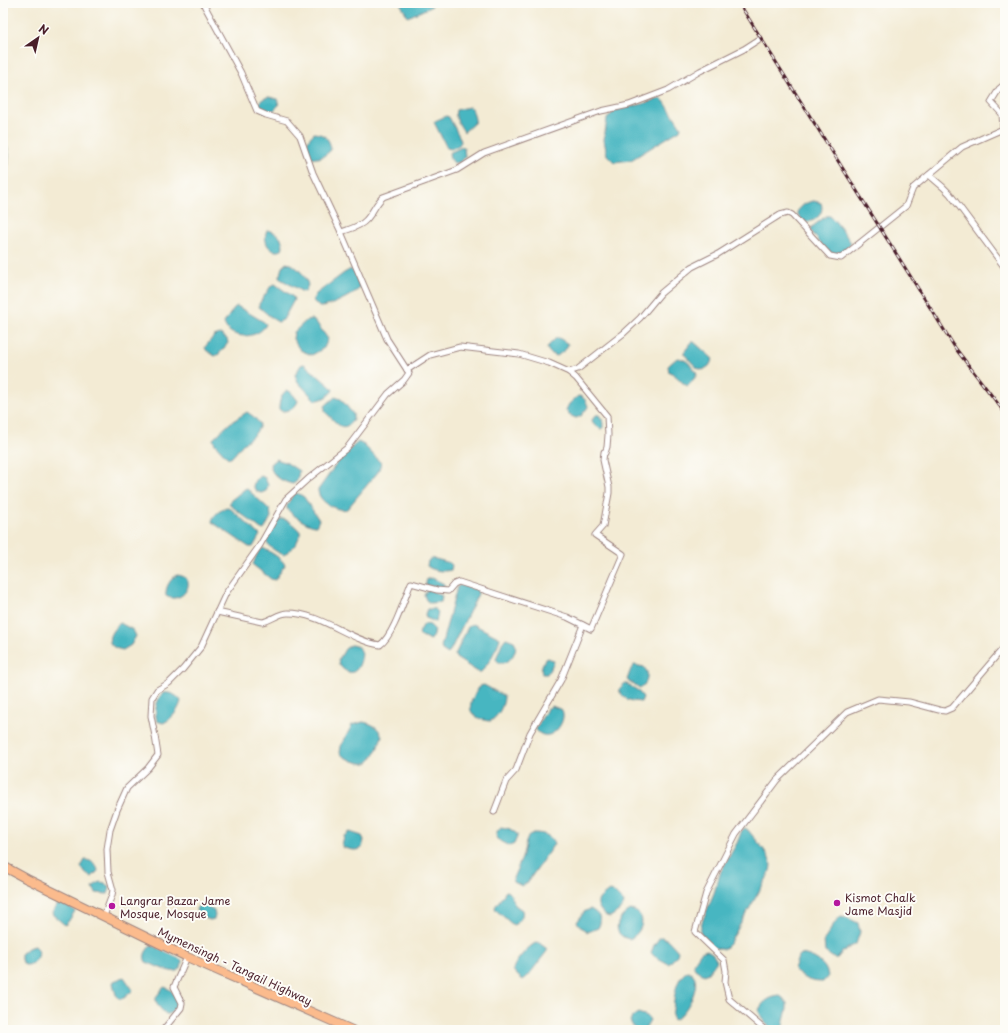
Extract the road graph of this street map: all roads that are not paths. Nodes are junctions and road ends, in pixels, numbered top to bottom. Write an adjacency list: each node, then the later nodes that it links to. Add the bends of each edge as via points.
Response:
1 (203, 3): 5 (street, via 241,73 257,111 287,121 300,136)
2 (758, 40): 5 (street, via 668,90 484,153 457,170 383,197 360,225)
3 (1005, 84): 4 (street, via 991,102 1002,114 1003,129 962,146)
4 (928, 175): 6 (street, via 950,194); 8 (street, via 914,188 906,206 841,258 830,256 792,215 780,215 718,254 692,267 661,293 624,333 578,369)
5 (340, 232): 7 (street, via 387,339)
6 (1005, 268)
7 (407, 370): 8 (street, via 430,355 460,347 518,354 562,367); 9 (street, via 409,372 404,380 388,394 347,448 286,499 260,545 226,593)
8 (569, 372): 10 (street, via 606,416 607,447 602,460 609,493 602,526 595,535 623,554 591,629)
9 (217, 612): 10 (street, via 262,622 288,613 303,616 334,626 371,644 380,645 386,641 395,623 411,583 448,591 459,582 567,617); 14 (street, via 201,647 183,669 169,683 157,690 152,698 151,716 158,755 127,788 110,830 106,859 113,890)
10 (583, 625): 12 (street, via 561,680 530,733 516,770 506,781)
11 (1005, 646): 18 (street, via 952,708 945,711 909,702 878,699 847,712 778,780 736,834 706,893 695,932 724,960 729,999)
12 (494, 812)
13 (3, 866): 14 (highway, Mymensingh - Tangail Highway)
14 (104, 916): 15 (highway, Mymensingh - Tangail Highway)
15 (188, 957): 16 (street, via 174,987 182,1003 181,1008); 17 (highway, Mymensingh - Tangail Highway)
16 (163, 1030)
17 (352, 1030)
18 (765, 1030)

